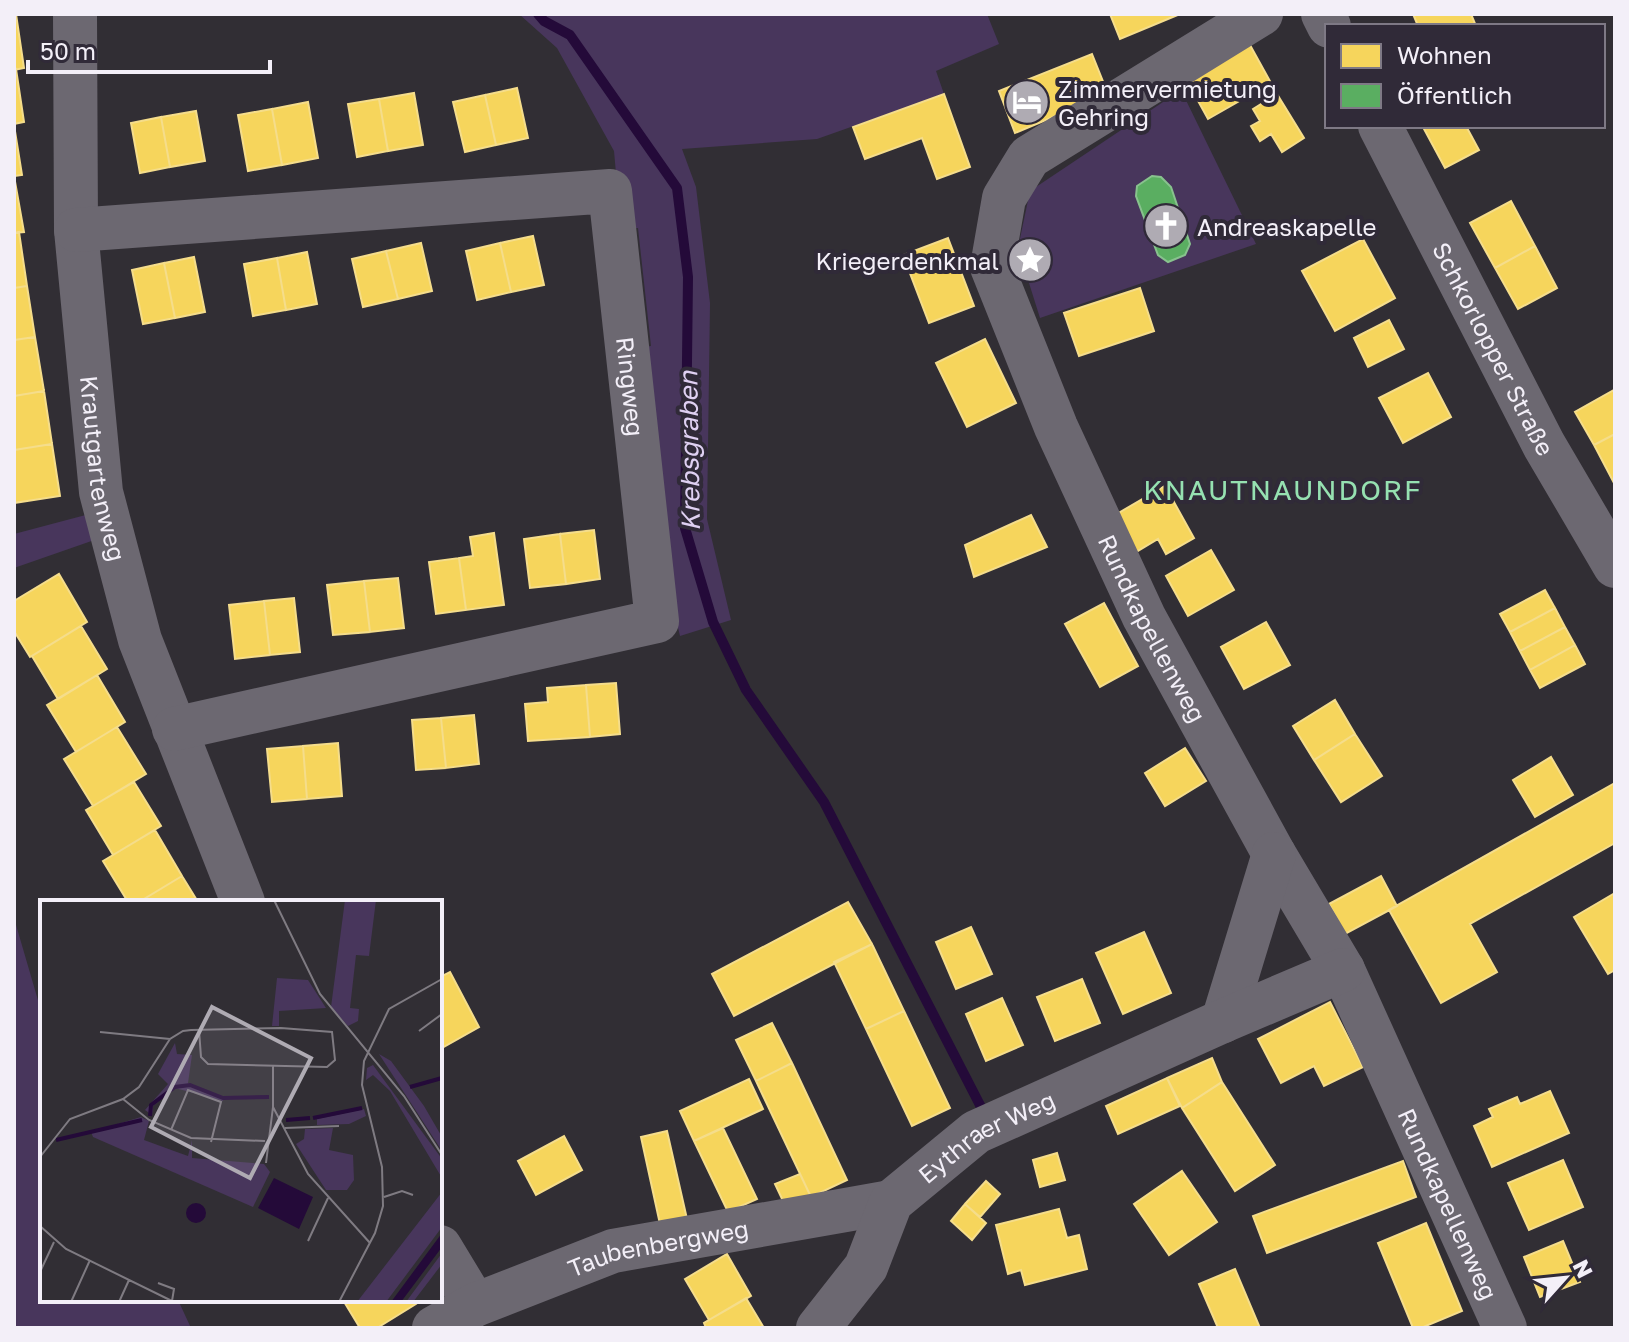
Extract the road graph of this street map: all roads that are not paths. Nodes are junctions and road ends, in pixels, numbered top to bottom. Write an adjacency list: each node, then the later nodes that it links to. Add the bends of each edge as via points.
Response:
1 (75, 14): 4 (street, Krautgartenweg)
2 (1261, 14): 7 (street, Rundkapellenweg, via 1029,157 1004,198 992,267 1056,427 1144,617)
3 (1381, 128): 5 (street, Schkorlopper Straße, via 1544,445)
4 (76, 230): 6 (street, Krautgartenweg, via 101,492 140,640); 6 (street, Ringweg, via 610,191 657,621)
5 (1615, 566)
6 (174, 729): 8 (street, Krautgartenweg)
7 (1274, 854): 9 (street, Rundkapellenweg); 10 (street)
8 (242, 900)
9 (1343, 970): 10 (street, Eythraer Weg); 16 (street, Rundkapellenweg)
10 (1223, 1021): 11 (street, Eythraer Weg, via 976,1132)
11 (891, 1202): 13 (street, Taubenbergweg, via 613,1251); 15 (street, Eythraer Weg, via 866,1267)
12 (442, 1250): 13 (street)
13 (475, 1305): 14 (street, Taubenbergweg)
14 (434, 1328)
15 (818, 1328)
16 (1505, 1328)

